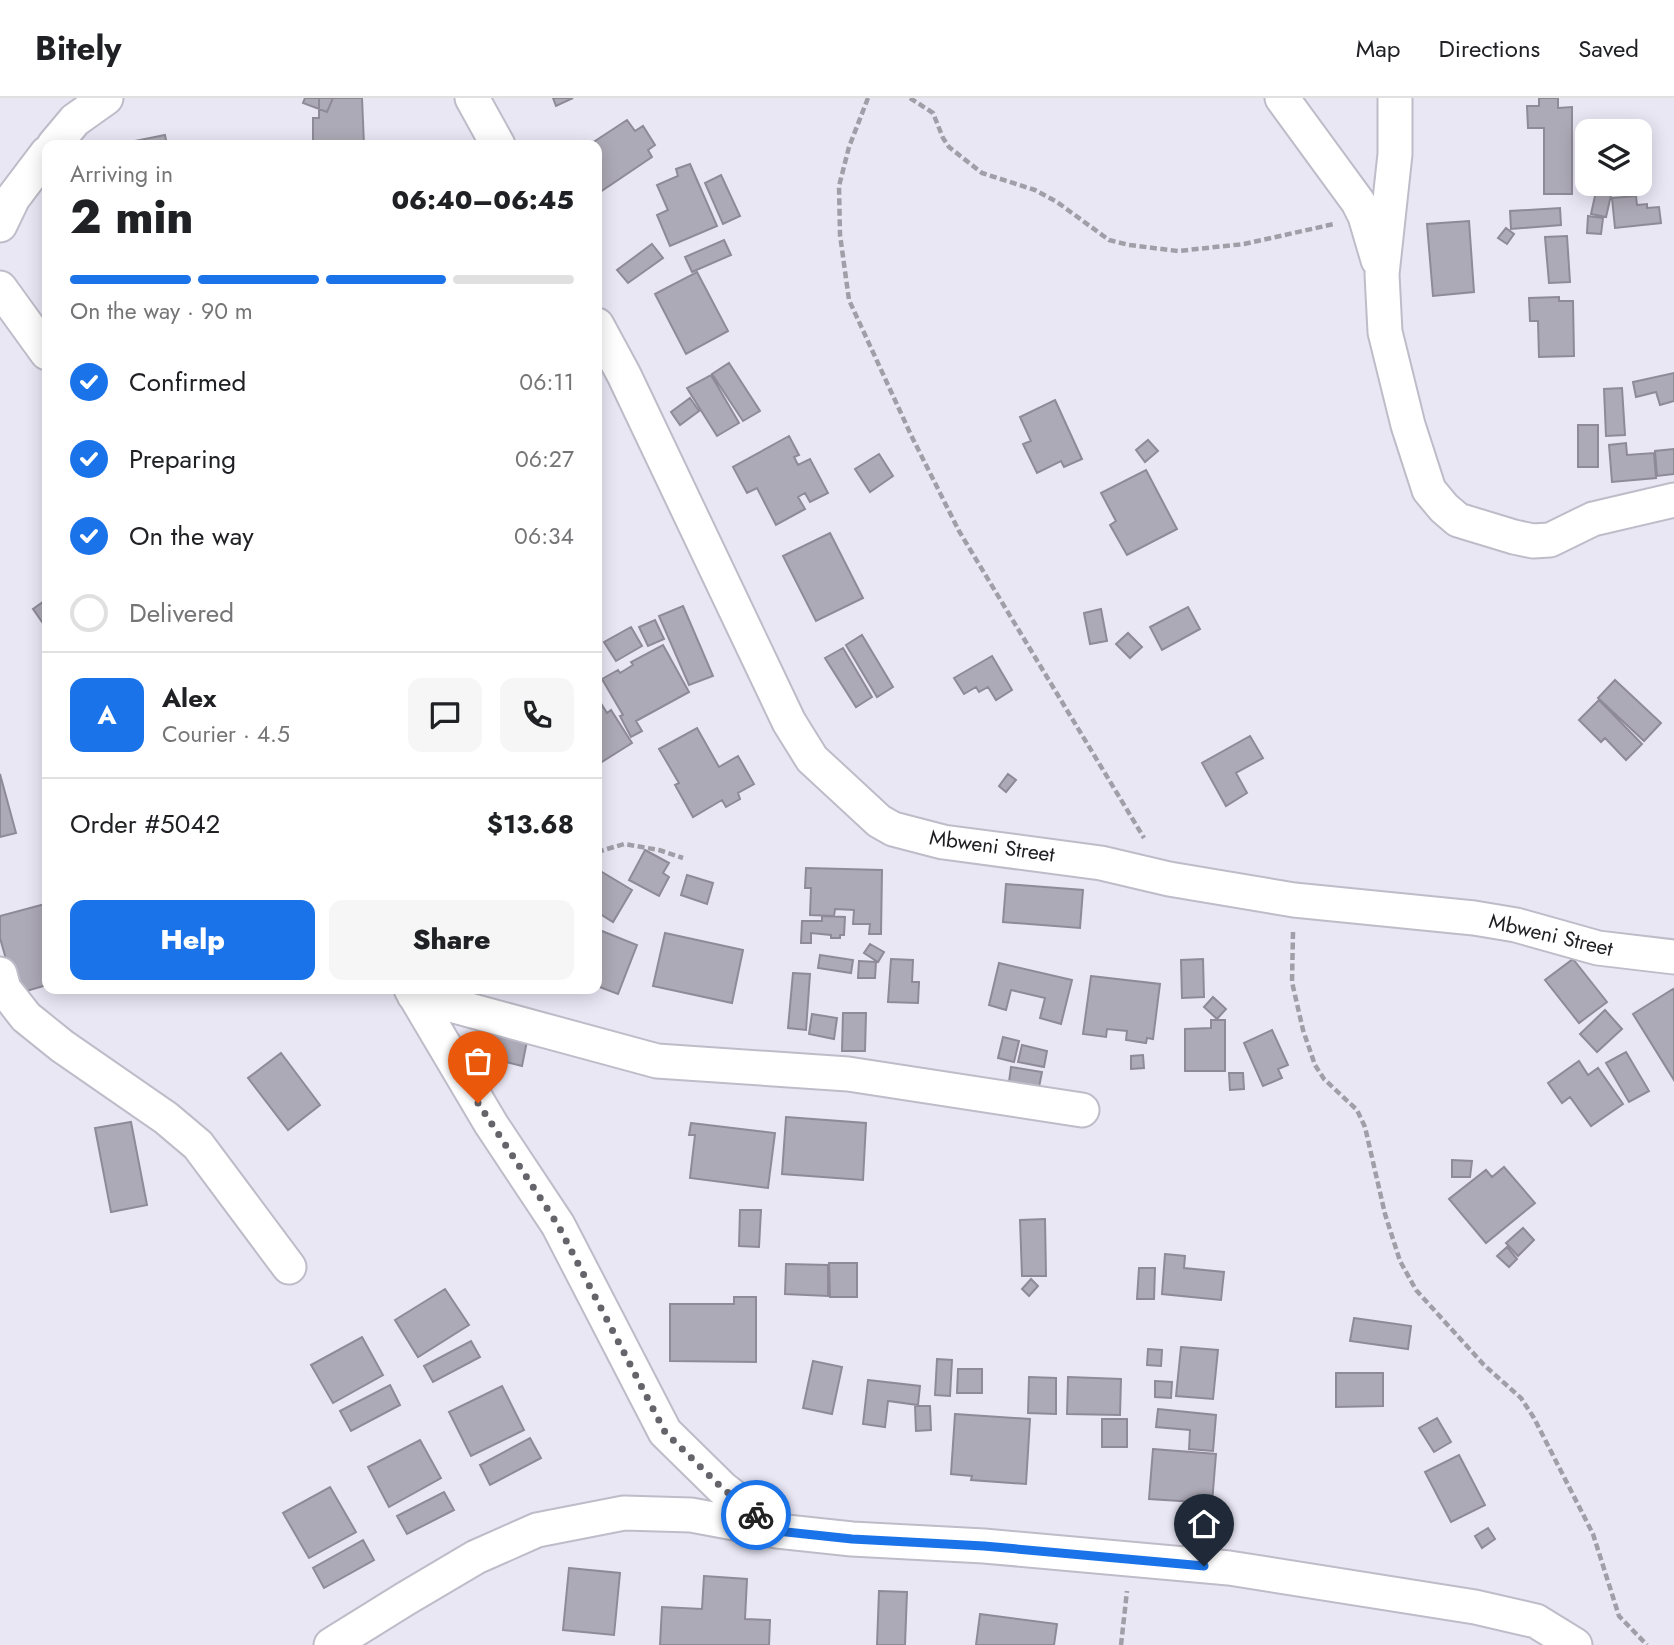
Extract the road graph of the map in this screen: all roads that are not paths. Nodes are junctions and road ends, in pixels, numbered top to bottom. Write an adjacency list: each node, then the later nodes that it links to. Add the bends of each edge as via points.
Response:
1 (106, 98): 5 (street, via 75,120)
2 (472, 98): 6 (street)
3 (1282, 98): 9 (street, via 1358,202)
4 (1395, 98): 9 (street, via 1395,154)
5 (58, 140)
6 (495, 140)
7 (42, 160): 8 (street, via 13,198)
8 (0, 225)
9 (1382, 274): 13 (street, via 1385,332 1408,425 1429,490 1458,520 1514,537 1550,540 1593,519)
10 (0, 288): 12 (street)
11 (602, 334): 14 (street, Mbweni Street, via 789,722 813,759 879,821 943,842 1101,863 1294,900 1485,920 1598,948)
12 (42, 346)
13 (1674, 500)
14 (1674, 957)
15 (0, 974): 19 (street, via 4,989 26,1017 198,1145)
16 (414, 994): 20 (street, via 558,1225 665,1432 722,1488)
17 (420, 994): 18 (street, via 657,1061 848,1074)
18 (1082, 1110)
19 (289, 1267)
20 (777, 1531): 21 (street, via 691,1515 624,1513 537,1530 476,1557); 22 (street, via 1229,1568 1475,1607 1536,1621)
21 (331, 1645)
22 (1575, 1645)

